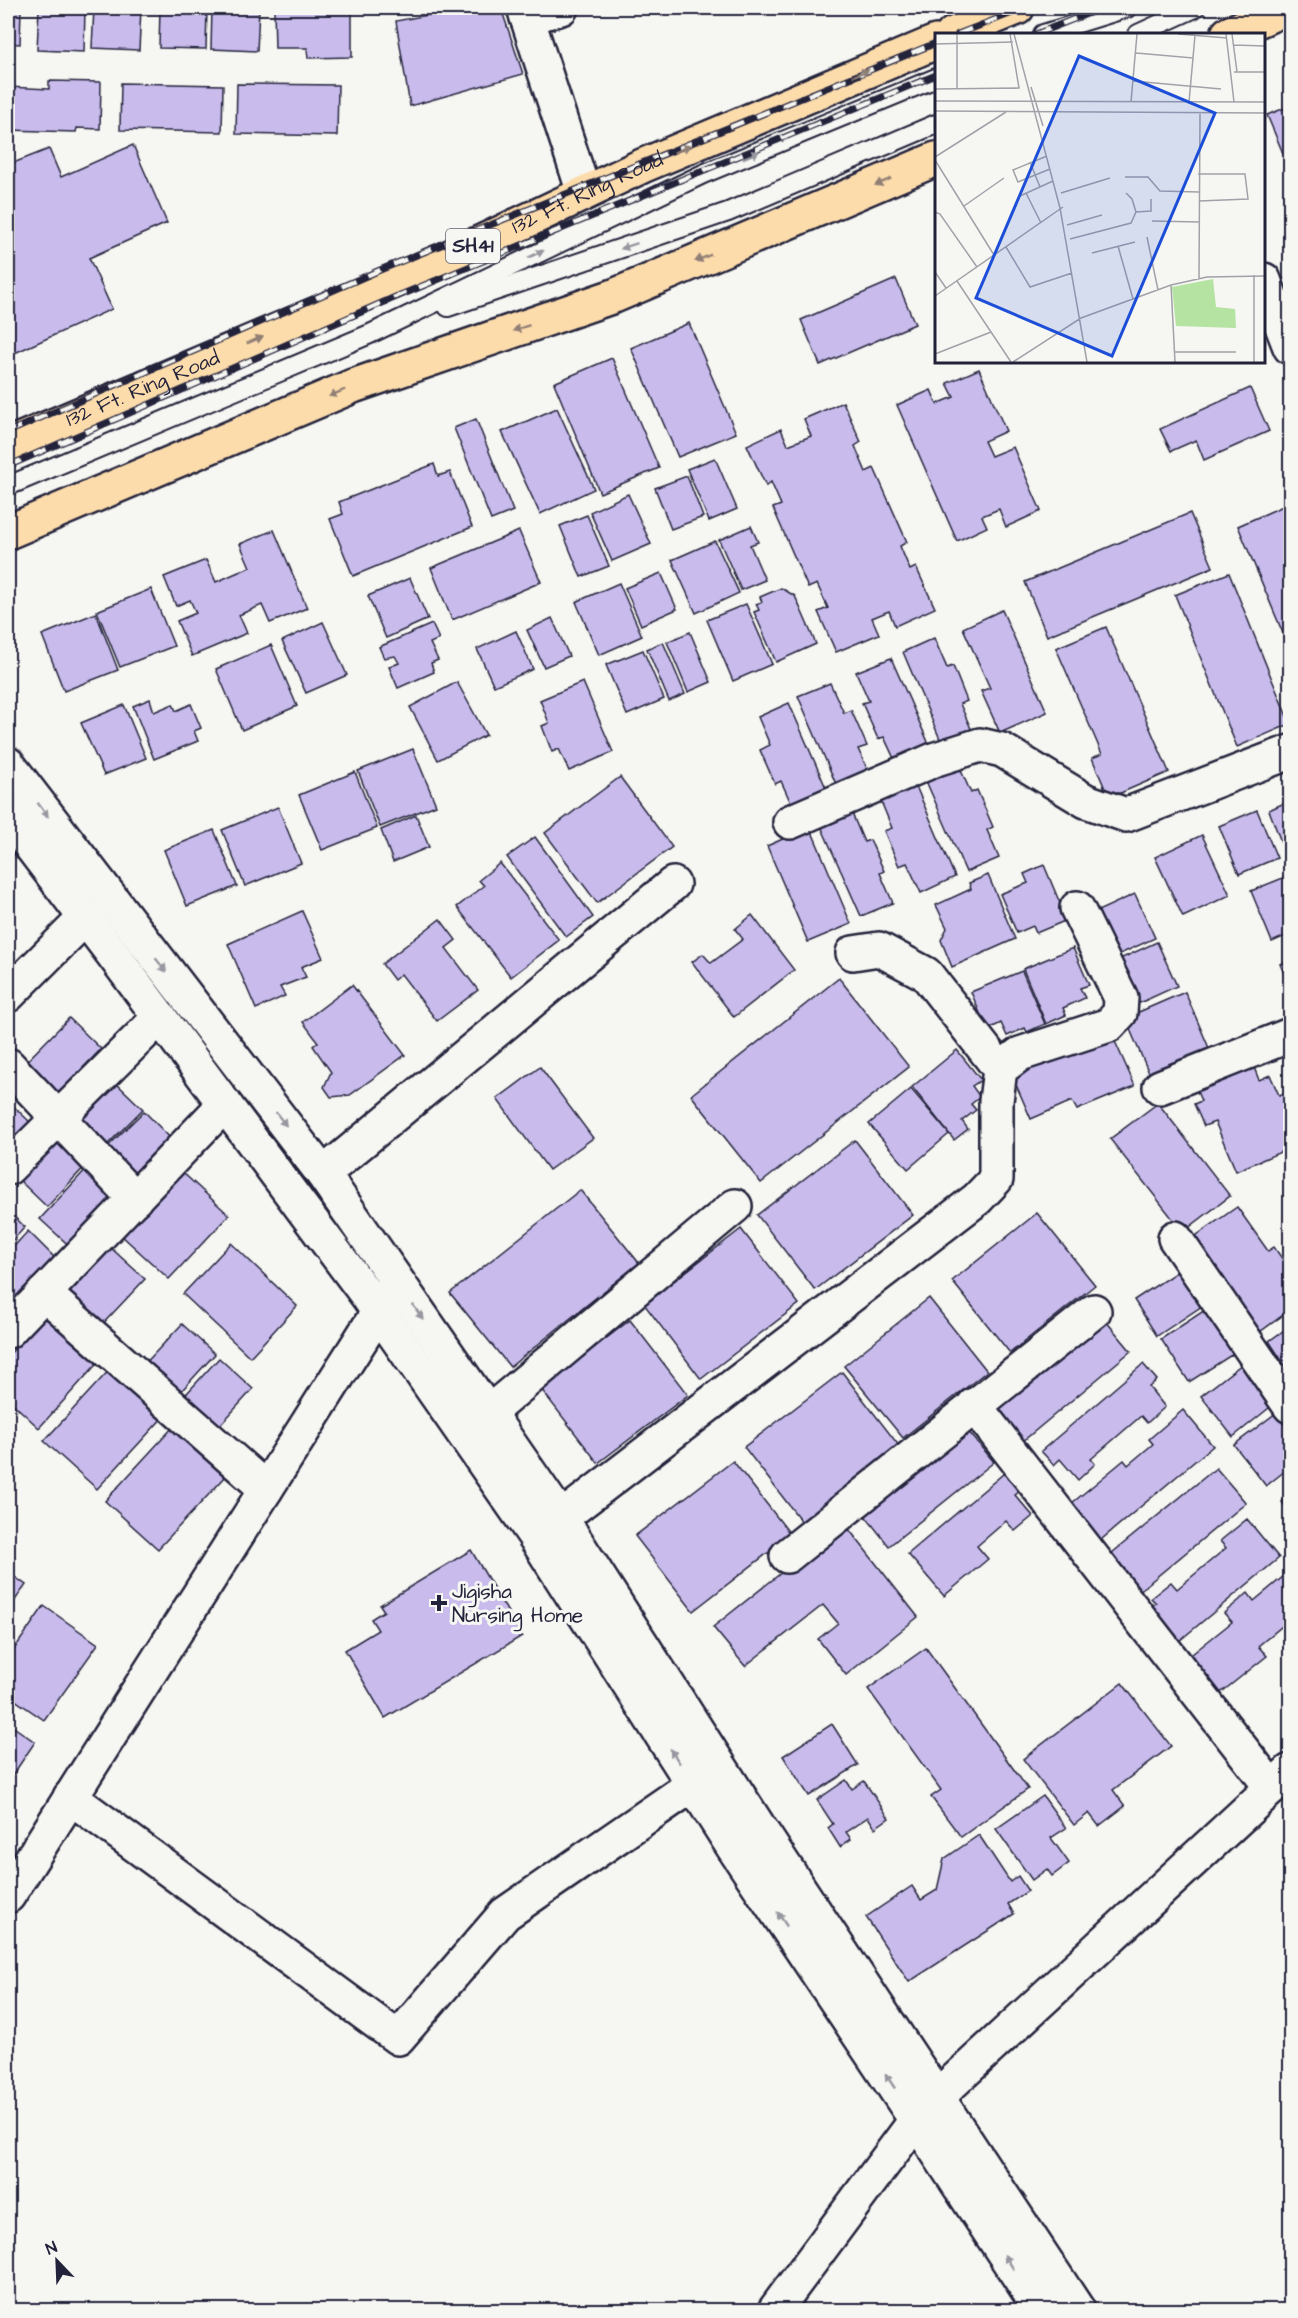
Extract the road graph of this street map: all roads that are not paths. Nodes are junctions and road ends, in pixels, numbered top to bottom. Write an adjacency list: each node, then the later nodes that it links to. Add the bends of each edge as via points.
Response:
1 (561, 8): 6 (street)
2 (1017, 8): 7 (main road)
3 (1127, 8): 8 (lane)
4 (1196, 8): 9 (lane)
5 (1286, 8): 10 (main road)
6 (526, 13): 15 (street)
7 (955, 33)
8 (1046, 33)
9 (1140, 33)
10 (1230, 33)
11 (935, 42): 15 (main road, 132 Ft. Ring Road / SH41, one-way to 11)
12 (935, 78): 17 (lane, one-way to 12, via 703,174)
13 (935, 124): 17 (lane, one-way to 17, via 728,212)
14 (935, 159): 21 (main road, one-way to 21, via 614,296 353,386)
15 (584, 194): 19 (main road, 132 Ft. Ring Road / SH41, one-way to 15, via 444,260)
16 (1265, 285): 18 (street)
17 (370, 334): 20 (lane)
18 (1290, 347)
19 (8, 445)
20 (8, 486)
21 (8, 532)
22 (1290, 752): 25 (street, via 1126,815 1086,801 1002,750 980,745 936,759)
23 (8, 764): 39 (street, one-way to 39)
24 (8, 816): 28 (street)
25 (790, 822)
26 (673, 885): 39 (street)
27 (1077, 908): 34 (street, via 1121,998 1120,1013 1109,1024 1020,1054)
28 (85, 918): 30 (street); 31 (street)
29 (853, 954): 34 (street, via 879,949 926,974)
30 (8, 995)
31 (160, 1017): 36 (street); 37 (street)
32 (1290, 1035): 35 (street)
33 (8, 1065): 37 (street)
34 (1000, 1069): 51 (street, via 996,1179 977,1199)
35 (1160, 1087)
36 (225, 1104): 40 (street); 45 (street)
37 (57, 1117): 38 (street); 40 (street)
38 (8, 1168)
39 (323, 1174): 43 (street)
40 (135, 1199): 44 (street)
41 (735, 1206): 49 (street)
42 (1175, 1238): 48 (street)
43 (395, 1280): 45 (street); 49 (street, one-way to 49)
44 (20, 1310): 50 (street)
45 (379, 1311): 50 (street); 54 (street, one-way to 45, via 534,1535)
46 (1094, 1311): 47 (street)
47 (974, 1405): 52 (street); 53 (street)
48 (1290, 1406)
49 (488, 1413): 51 (street)
50 (266, 1489): 55 (street)
51 (561, 1518): 57 (street, via 762,1832)
52 (787, 1556)
53 (1281, 1779): 57 (street)
54 (693, 1784): 55 (street, via 505,1914 398,2038); 57 (street, one-way to 54, via 735,1850)
55 (70, 1797): 56 (street)
56 (8, 1896)
57 (927, 2109): 58 (street); 59 (street, one-way to 57); 60 (street)
58 (775, 2310)
59 (1041, 2310)
60 (1078, 2310)

